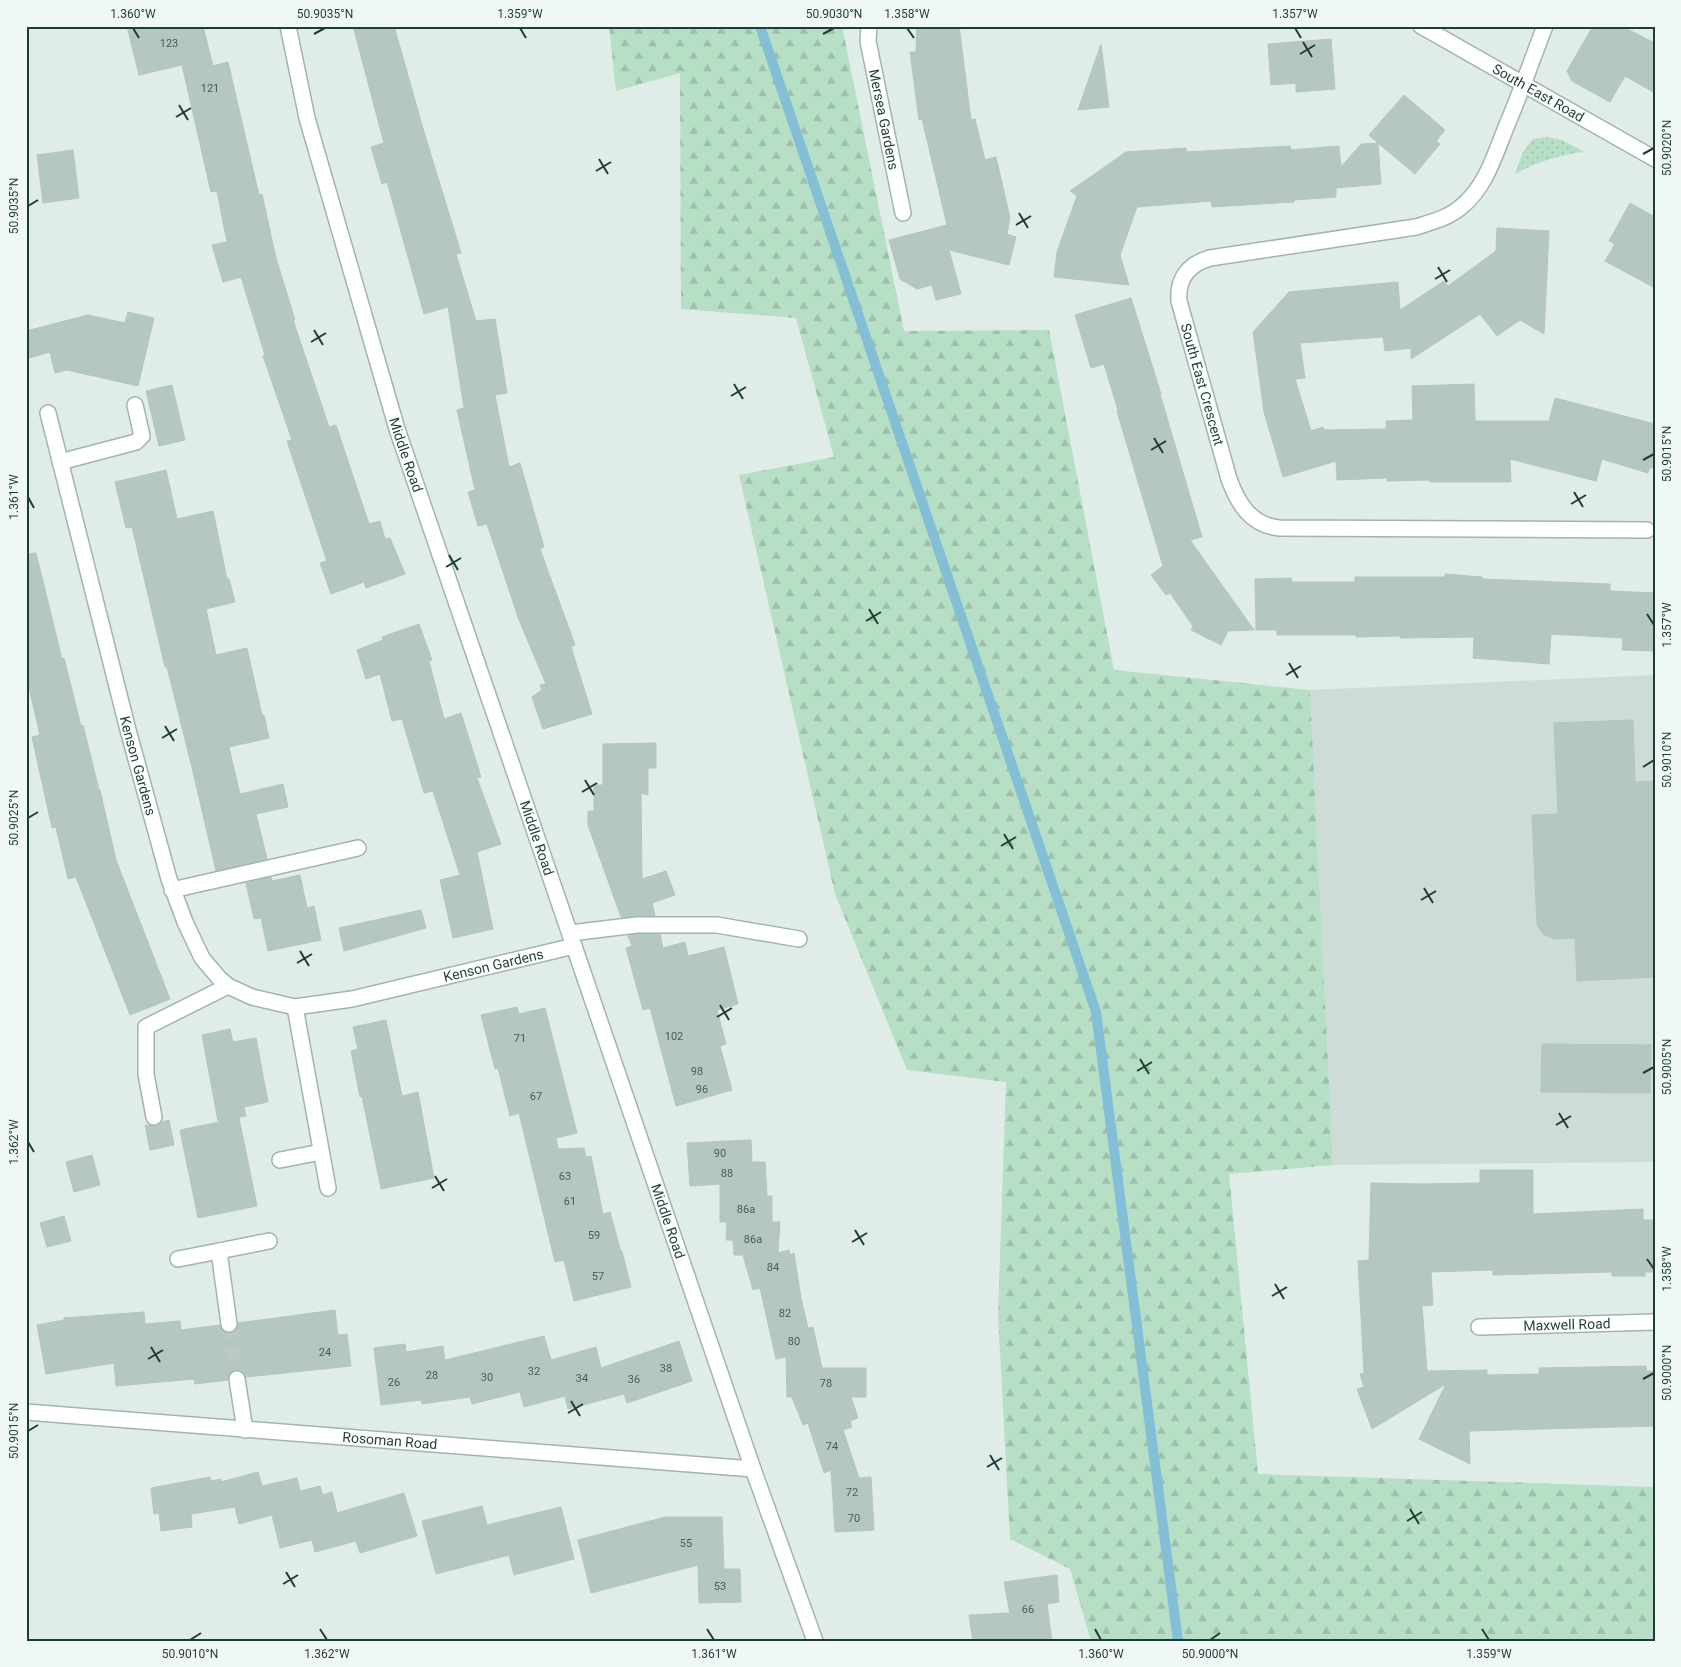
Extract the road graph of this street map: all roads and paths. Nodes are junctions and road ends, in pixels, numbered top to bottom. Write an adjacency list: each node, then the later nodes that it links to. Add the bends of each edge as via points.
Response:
1 (288, 26): 15 (street, Middle Road, via 308,118 397,429)
2 (869, 26): 7 (street, Mersea Gardens, via 868,41)
3 (1421, 26): 5 (street, South East Road)
4 (1545, 26): 5 (street, South East Crescent)
5 (1522, 84): 6 (street, South East Road); 11 (street, South East Crescent, via 1488,171 1472,196 1448,216 1416,227 1210,258 1186,272 1179,285 1179,300 1224,461 1240,503 1253,519 1270,527)
6 (1655, 159)
7 (903, 213)
8 (135, 405): 10 (street, via 142,436 136,442)
9 (48, 413): 10 (street, Kenson Gardens)
10 (60, 462): 13 (street, Kenson Gardens)
11 (1647, 530)
12 (358, 848): 13 (street)
13 (172, 890): 16 (street, Kenson Gardens, via 202,958)
14 (799, 939): 15 (street, Kenson Gardens, via 717,925 678,924 637,925)
15 (572, 940): 17 (street, Kenson Gardens, via 352,999); 31 (street, Middle Road)
16 (228, 986): 17 (street, Kenson Gardens, via 252,997); 18 (street, via 146,1027 146,1074)
17 (295, 1007): 19 (street)
18 (154, 1117)
19 (321, 1152): 20 (street); 21 (street)
20 (280, 1160)
21 (328, 1188)
22 (269, 1241): 23 (street)
23 (219, 1251): 24 (street); 26 (street)
24 (178, 1259)
25 (1655, 1322): 27 (street, Maxwell Road)
26 (230, 1324)
27 (1479, 1327)
28 (237, 1378): 30 (street)
29 (26, 1412): 30 (street, Rosoman Road)
30 (245, 1430): 31 (street, Rosoman Road)
31 (753, 1468): 32 (street, Middle Road)
32 (815, 1641)

